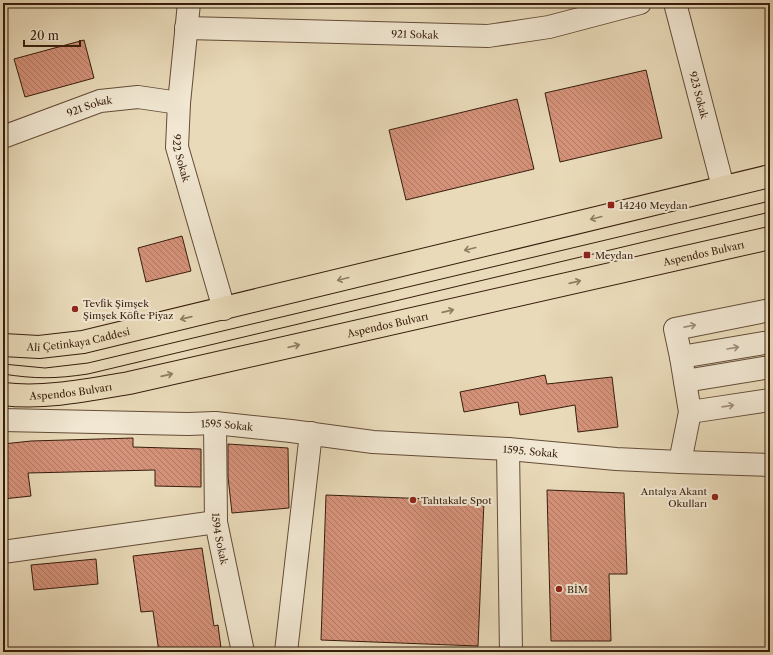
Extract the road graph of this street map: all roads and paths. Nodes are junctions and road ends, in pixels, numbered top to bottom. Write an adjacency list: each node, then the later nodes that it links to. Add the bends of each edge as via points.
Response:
1 (189, 3): 4 (street, 922 Sokak)
2 (640, 3): 4 (street, 921 Sokak, via 548,27 488,36)
3 (675, 3): 8 (street, 923 Sokak)
4 (186, 28): 5 (street, 922 Sokak)
5 (179, 103): 6 (street, 921 Sokak, via 138,96 100,102); 10 (street, 922 Sokak, via 177,147)
6 (3, 137)
7 (770, 176): 8 (main road)
8 (723, 187): 10 (main road, one-way to 10)
9 (770, 238): 17 (main road, Aspendos Bulvarı, one-way to 9, via 54,394 129,383)
10 (224, 309): 13 (main road, Ali Çetinkaya Caddesi, one-way to 13, via 83,342 39,347)
11 (770, 310): 14 (street, one-way to 11, via 675,329)
12 (770, 342): 14 (street, one-way to 12)
13 (3, 345)
14 (681, 357): 16 (street)
15 (770, 367): 16 (street)
16 (685, 381): 19 (street)
17 (3, 394)
18 (770, 400): 19 (street, one-way to 18)
19 (690, 412): 24 (street)
20 (3, 420): 21 (street, 1595 Sokak)
21 (215, 423): 22 (street, 1595 Sokak); 26 (street, 1594 Sokak)
22 (301, 432): 23 (street, 1595. Sokak, via 373,442); 29 (street)
23 (508, 449): 24 (street, 1595. Sokak); 30 (street)
24 (680, 462): 25 (street, 1595. Sokak)
25 (770, 465)
26 (216, 522): 27 (street); 28 (street, 1594 Sokak)
27 (3, 552)
28 (243, 652)
29 (286, 652)
30 (511, 652)

